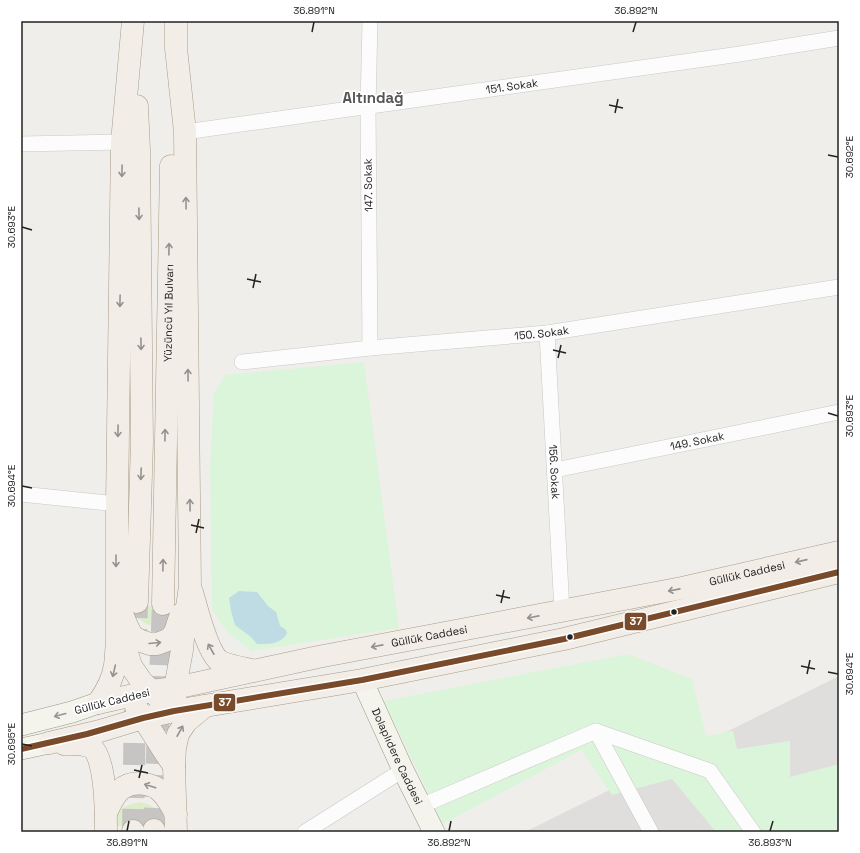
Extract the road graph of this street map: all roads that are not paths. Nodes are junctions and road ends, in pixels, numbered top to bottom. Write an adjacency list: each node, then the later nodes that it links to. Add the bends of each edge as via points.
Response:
1 (134, 21): 7 (main road); 20 (main road, one-way to 20, via 139,150 142,442)
2 (176, 21): 6 (main road, via 176,48); 21 (main road, Yüzüncü Yıl Bulvarı, one-way to 2)
3 (370, 21): 5 (street, 147. Sokak)
4 (839, 38): 5 (street, 151. Sokak)
5 (368, 107): 6 (street, 151. Sokak); 11 (street, 147. Sokak)
6 (185, 132): 19 (main road, one-way to 6)
7 (122, 142): 8 (street); 16 (main road, one-way to 16)
8 (21, 144)
9 (839, 287): 10 (street, 150. Sokak)
10 (547, 333): 11 (street, 150. Sokak); 14 (street, 156. Sokak)
11 (370, 348): 12 (street, 150. Sokak)
12 (242, 362)
13 (839, 412): 14 (street, 149. Sokak)
14 (555, 470): 23 (street, 156. Sokak)
15 (21, 494): 16 (street)
16 (116, 504): 22 (main road, one-way to 22)
17 (839, 552): 23 (main road, Güllük Caddesi, one-way to 23, via 682,588)
18 (839, 572): 25 (main road, Güllük Caddesi, via 564,639)
19 (190, 586): 22 (main road, one-way to 19, via 132,636 150,644 157,644 170,639 175,632); 24 (main road, one-way to 19, via 219,661 208,642); 26 (main road)
20 (137, 602)
21 (163, 604)
22 (116, 608): 27 (main road, via 131,666); 28 (main road, one-way to 28, via 115,665 104,694)
23 (562, 611): 24 (main road, Güllük Caddesi, one-way to 24)
24 (256, 671): 26 (main road, Güllük Caddesi)
25 (362, 680): 29 (main road, Güllük Caddesi); 38 (street, Dolaplıdere Caddesi)
26 (175, 688): 27 (main road, Güllük Caddesi); 30 (main road)
27 (151, 691): 28 (main road, Güllük Caddesi); 30 (main road)
28 (113, 700): 31 (main road); 32 (street, Güllük Caddesi, one-way to 32); 33 (main road)
29 (205, 706): 30 (main road, Güllük Caddesi); 37 (main road, one-way to 29, via 178,734 186,722)
30 (174, 711): 31 (main road, Güllük Caddesi)
31 (143, 718): 33 (main road, Güllük Caddesi); 37 (main road)
32 (21, 725)
33 (110, 728): 35 (main road, Güllük Caddesi); 39 (main road, via 111,753)
34 (596, 731): 40 (street); 45 (street); 46 (street, via 710,771)
35 (49, 743): 36 (street, Güllük Caddesi); 39 (main road, via 92,748 97,754)
36 (21, 749)
37 (174, 766): 42 (main road)
38 (403, 770): 40 (street, Dolaplıdere Caddesi); 43 (street)
39 (104, 785): 41 (main road)
40 (421, 806): 44 (street, Dolaplıdere Caddesi)
41 (106, 822): 42 (main road, one-way to 41, via 165,796 159,789 140,783 128,785 113,798)
42 (176, 823)
43 (305, 832)
44 (434, 832)
45 (651, 832)
46 (753, 832)

